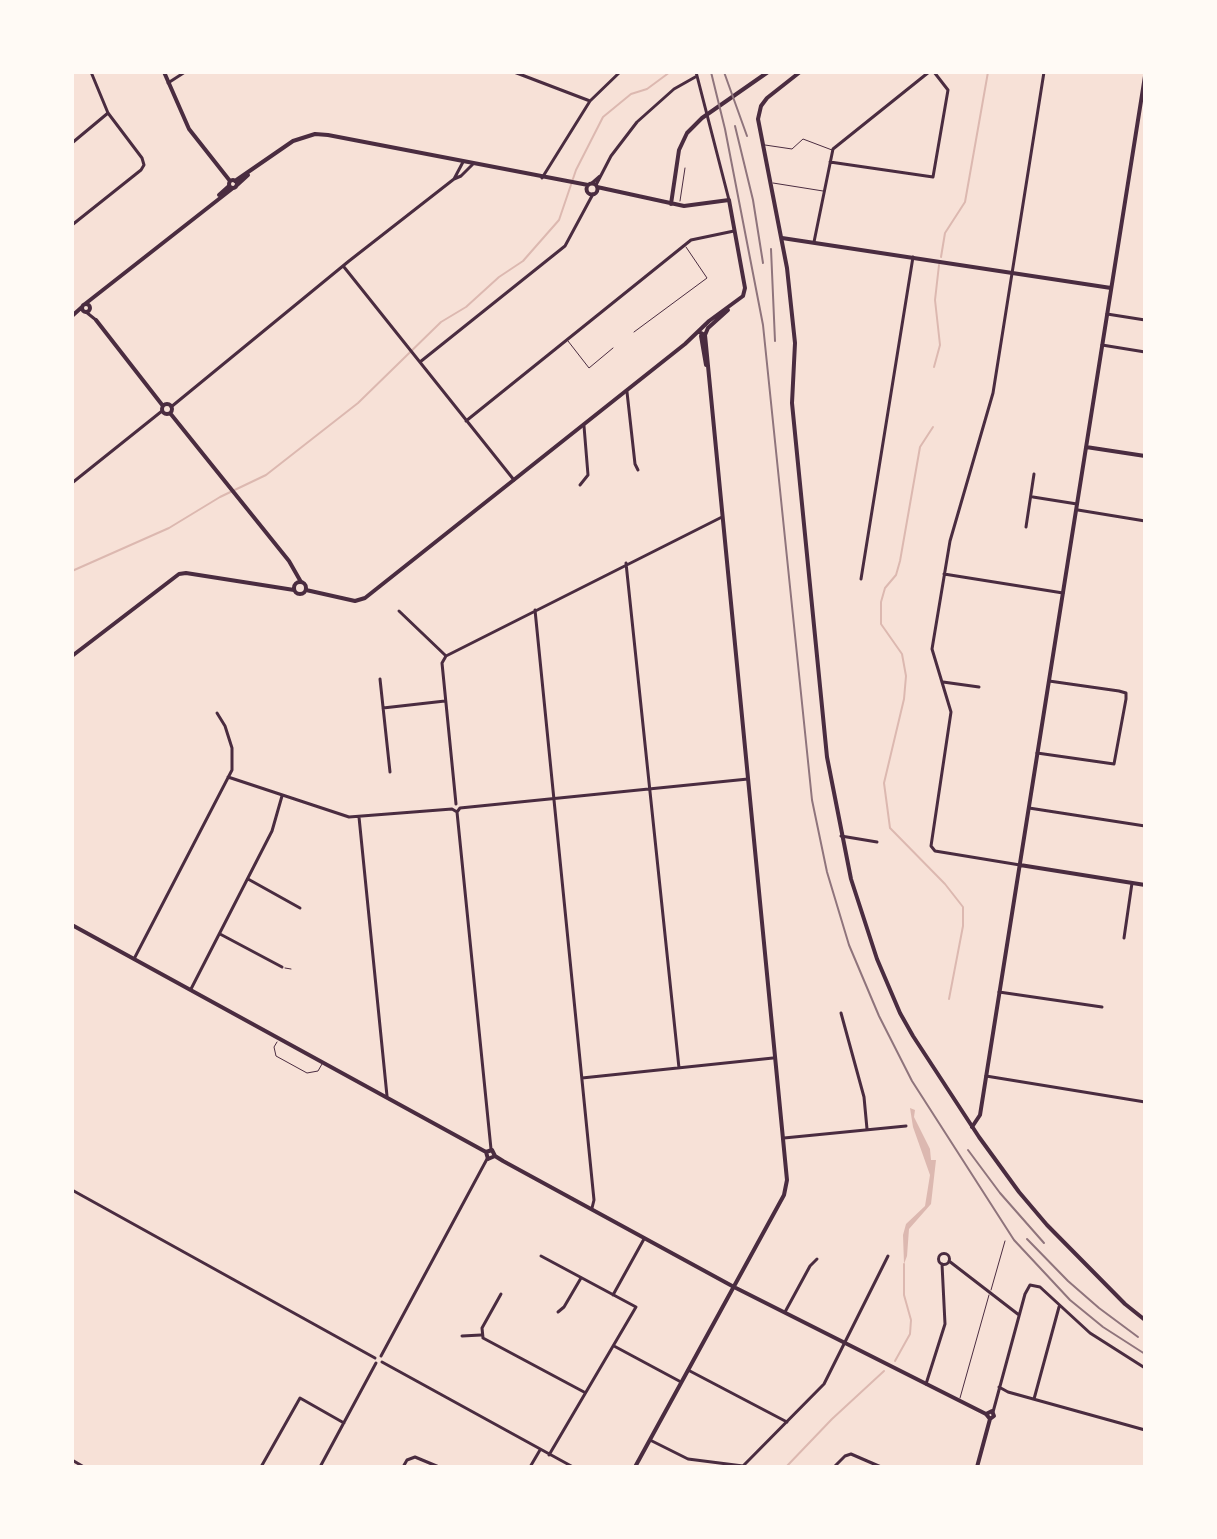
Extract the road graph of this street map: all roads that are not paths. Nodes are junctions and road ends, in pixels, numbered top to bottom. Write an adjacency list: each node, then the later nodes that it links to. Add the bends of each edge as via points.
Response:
1 (91, 72): 15 (street)
2 (164, 72): 13 (street)
3 (185, 72): 13 (street)
4 (514, 72): 14 (street)
5 (620, 72): 14 (street)
6 (768, 72): 30 (street, via 690,129 681,145)
7 (800, 72): 17 (street, via 761,106)
8 (929, 72): 18 (street)
9 (934, 72): 20 (street, via 948,90 933,177)
10 (1044, 72): 39 (street)
11 (696, 74): 27 (street, via 648,110); 29 (street)
12 (1145, 76): 40 (street)
13 (168, 83): 26 (street, via 189,129)
14 (590, 101): 23 (street)
15 (108, 113): 16 (street); 32 (street, via 144,165)
16 (72, 143)
17 (763, 145): 18 (lane, via 792,149 805,139); 25 (street)
18 (833, 150): 20 (street)
19 (463, 162): 21 (street); 24 (street); 26 (street, via 315,134 293,141)
20 (830, 162): 28 (street)
21 (473, 164): 23 (street); 24 (street)
22 (685, 168): 31 (lane)
23 (542, 178): 27 (street)
24 (454, 179): 38 (street)
25 (771, 183): 28 (lane); 34 (street)
26 (233, 184): 41 (street)
27 (592, 189): 30 (street); 52 (street, via 565,246)
28 (826, 191): 35 (street)
29 (729, 200): 31 (street); 33 (street)
30 (671, 204): 31 (street)
31 (679, 205)
32 (72, 225)
33 (735, 231): 36 (street); 47 (street, via 743,296)
34 (782, 238): 35 (street); 99 (street, via 795,343 792,403 827,757)
35 (814, 242): 37 (street)
36 (684, 245): 46 (lane, via 707,278); 48 (street)
37 (913, 257): 39 (street); 72 (street)
38 (344, 266): 52 (street); 55 (street)
39 (1012, 273): 40 (street); 71 (street, via 991,406)
40 (1111, 288): 42 (street)
41 (86, 308): 43 (street); 44 (street)
42 (1107, 314): 45 (street); 49 (street)
43 (72, 316)
44 (96, 320): 54 (street)
45 (1145, 320)
46 (634, 332)
47 (702, 333): 53 (street); 67 (street)
48 (567, 340): 50 (lane, via 589,368); 56 (street)
49 (1102, 345): 51 (street); 58 (street)
50 (613, 348)
51 (1145, 352)
52 (420, 362): 56 (street)
53 (626, 388): 57 (street); 60 (street)
54 (162, 408): 55 (street, via 167,404); 63 (street)
55 (171, 410): 73 (street)
56 (466, 421): 62 (street)
57 (584, 422): 62 (street); 64 (street, via 588,475)
58 (1086, 447): 59 (street); 66 (street)
59 (1145, 456)
60 (638, 470)
61 (1034, 474): 65 (street)
62 (514, 480): 75 (street, via 365,598 355,601)
63 (72, 483)
64 (580, 485)
65 (1032, 496): 66 (street); 69 (street)
66 (1076, 507): 68 (street); 76 (street)
67 (722, 517): 70 (street); 91 (street)
68 (1145, 521)
69 (1026, 527)
70 (626, 563): 77 (street); 92 (street)
71 (944, 574): 76 (street); 83 (street, via 932,649)
72 (861, 579)
73 (301, 582): 74 (street); 75 (street)
74 (294, 590): 75 (street); 79 (street, via 179,574)
75 (306, 590)
76 (1063, 593): 82 (street)
77 (535, 610): 80 (street); 94 (street)
78 (399, 611): 80 (street)
79 (72, 656)
80 (446, 656): 85 (street)
81 (380, 679): 86 (street)
82 (1049, 681): 88 (street); 88 (street, via 1119,691 1126,699 1114,764)
83 (942, 682): 84 (street); 101 (street, via 951,712 931,846 935,851)
84 (979, 687)
85 (445, 701): 86 (street); 95 (street)
86 (383, 708): 89 (street)
87 (217, 713): 90 (street, via 232,748)
88 (1037, 753): 96 (street)
89 (390, 772)
90 (228, 777): 93 (street); 109 (street)
91 (748, 779): 92 (street); 117 (street)
92 (651, 789): 94 (street); 119 (street)
93 (282, 796): 97 (street); 102 (street, via 272,831)
94 (554, 799): 95 (street); 121 (street)
95 (456, 808): 97 (street); 128 (street)
96 (1029, 808): 98 (street); 101 (street)
97 (359, 817): 122 (street)
98 (1145, 826)
99 (841, 836): 100 (street); 125 (street, via 892,994)
100 (877, 842)
101 (1020, 865): 103 (street); 113 (street)
102 (248, 879): 105 (street); 107 (street)
103 (1132, 883): 104 (street); 108 (street)
104 (1145, 885)
105 (300, 908)
106 (72, 925): 109 (street)
107 (220, 934): 110 (street); 112 (street)
108 (1124, 938)
109 (134, 959): 112 (street)
110 (282, 967): 111 (lane)
111 (291, 969)
112 (191, 989): 116 (street)
113 (999, 992): 114 (street); 120 (street)
114 (1102, 1007)
115 (841, 1013): 126 (street, via 864,1097)
116 (280, 1038): 118 (street); 118 (lane, via 274,1053 288,1063 314,1073)
117 (776, 1058): 119 (street); 127 (street)
118 (323, 1061): 122 (street)
119 (679, 1068): 121 (street)
120 (986, 1076): 123 (street); 125 (street, via 979,1118)
121 (582, 1078): 130 (street)
122 (388, 1097): 128 (street)
123 (1145, 1102)
124 (906, 1126): 126 (street)
125 (972, 1127): 147 (street, via 1033,1210)
126 (867, 1129): 127 (street)
127 (784, 1138): 139 (street, via 785,1192)
128 (488, 1153): 130 (street); 152 (street)
129 (72, 1190): 153 (street)
130 (592, 1208): 131 (street)
131 (644, 1238): 139 (street); 142 (street)
132 (1005, 1241): 141 (lane)
133 (541, 1256): 138 (street)
134 (888, 1256): 150 (street)
135 (817, 1259): 145 (street)
136 (949, 1261): 137 (street); 137 (street, via 941,1254); 141 (street)
137 (942, 1264): 157 (street, via 945,1324)
138 (581, 1278): 142 (street); 144 (street)
139 (734, 1287): 145 (street); 155 (street)
140 (501, 1294): 148 (street)
141 (990, 1294): 146 (street); 161 (lane)
142 (613, 1295): 151 (street, via 636,1307)
143 (1059, 1307): 146 (street, via 1035,1285 1027,1288); 154 (street); 160 (street)
144 (558, 1312)
145 (785, 1312): 150 (street)
146 (1019, 1315): 158 (street)
147 (1145, 1320)
148 (481, 1335): 149 (street); 159 (street)
149 (462, 1336)
150 (846, 1343): 157 (street); 164 (street, via 824,1384)
151 (614, 1346): 156 (street); 159 (street)
152 (382, 1359): 153 (street); 168 (street)
153 (376, 1360): 165 (street)
154 (1145, 1368)
155 (688, 1370): 156 (street); 164 (street)
156 (681, 1382): 167 (street)
157 (926, 1384): 161 (street)
158 (999, 1387): 160 (street); 162 (street)
159 (585, 1392): 169 (street)
160 (1034, 1399): 166 (street)
161 (960, 1401): 163 (street)
162 (993, 1412): 163 (street)
163 (988, 1416): 181 (street)
164 (787, 1422): 167 (street, via 743,1466 688,1459)
165 (344, 1423): 172 (street, via 300,1398); 173 (street)
166 (1145, 1430)
167 (650, 1440): 178 (street)
168 (540, 1450): 169 (street); 176 (street)
169 (549, 1455): 177 (street)
170 (72, 1460): 171 (street)
171 (84, 1467)
172 (261, 1467)
173 (320, 1467)
174 (403, 1467): 175 (street, via 415,1457)
175 (439, 1467)
176 (530, 1467)
177 (573, 1467)
178 (635, 1467)
179 (834, 1467): 180 (street, via 851,1454)
180 (881, 1467)
181 (977, 1467)

